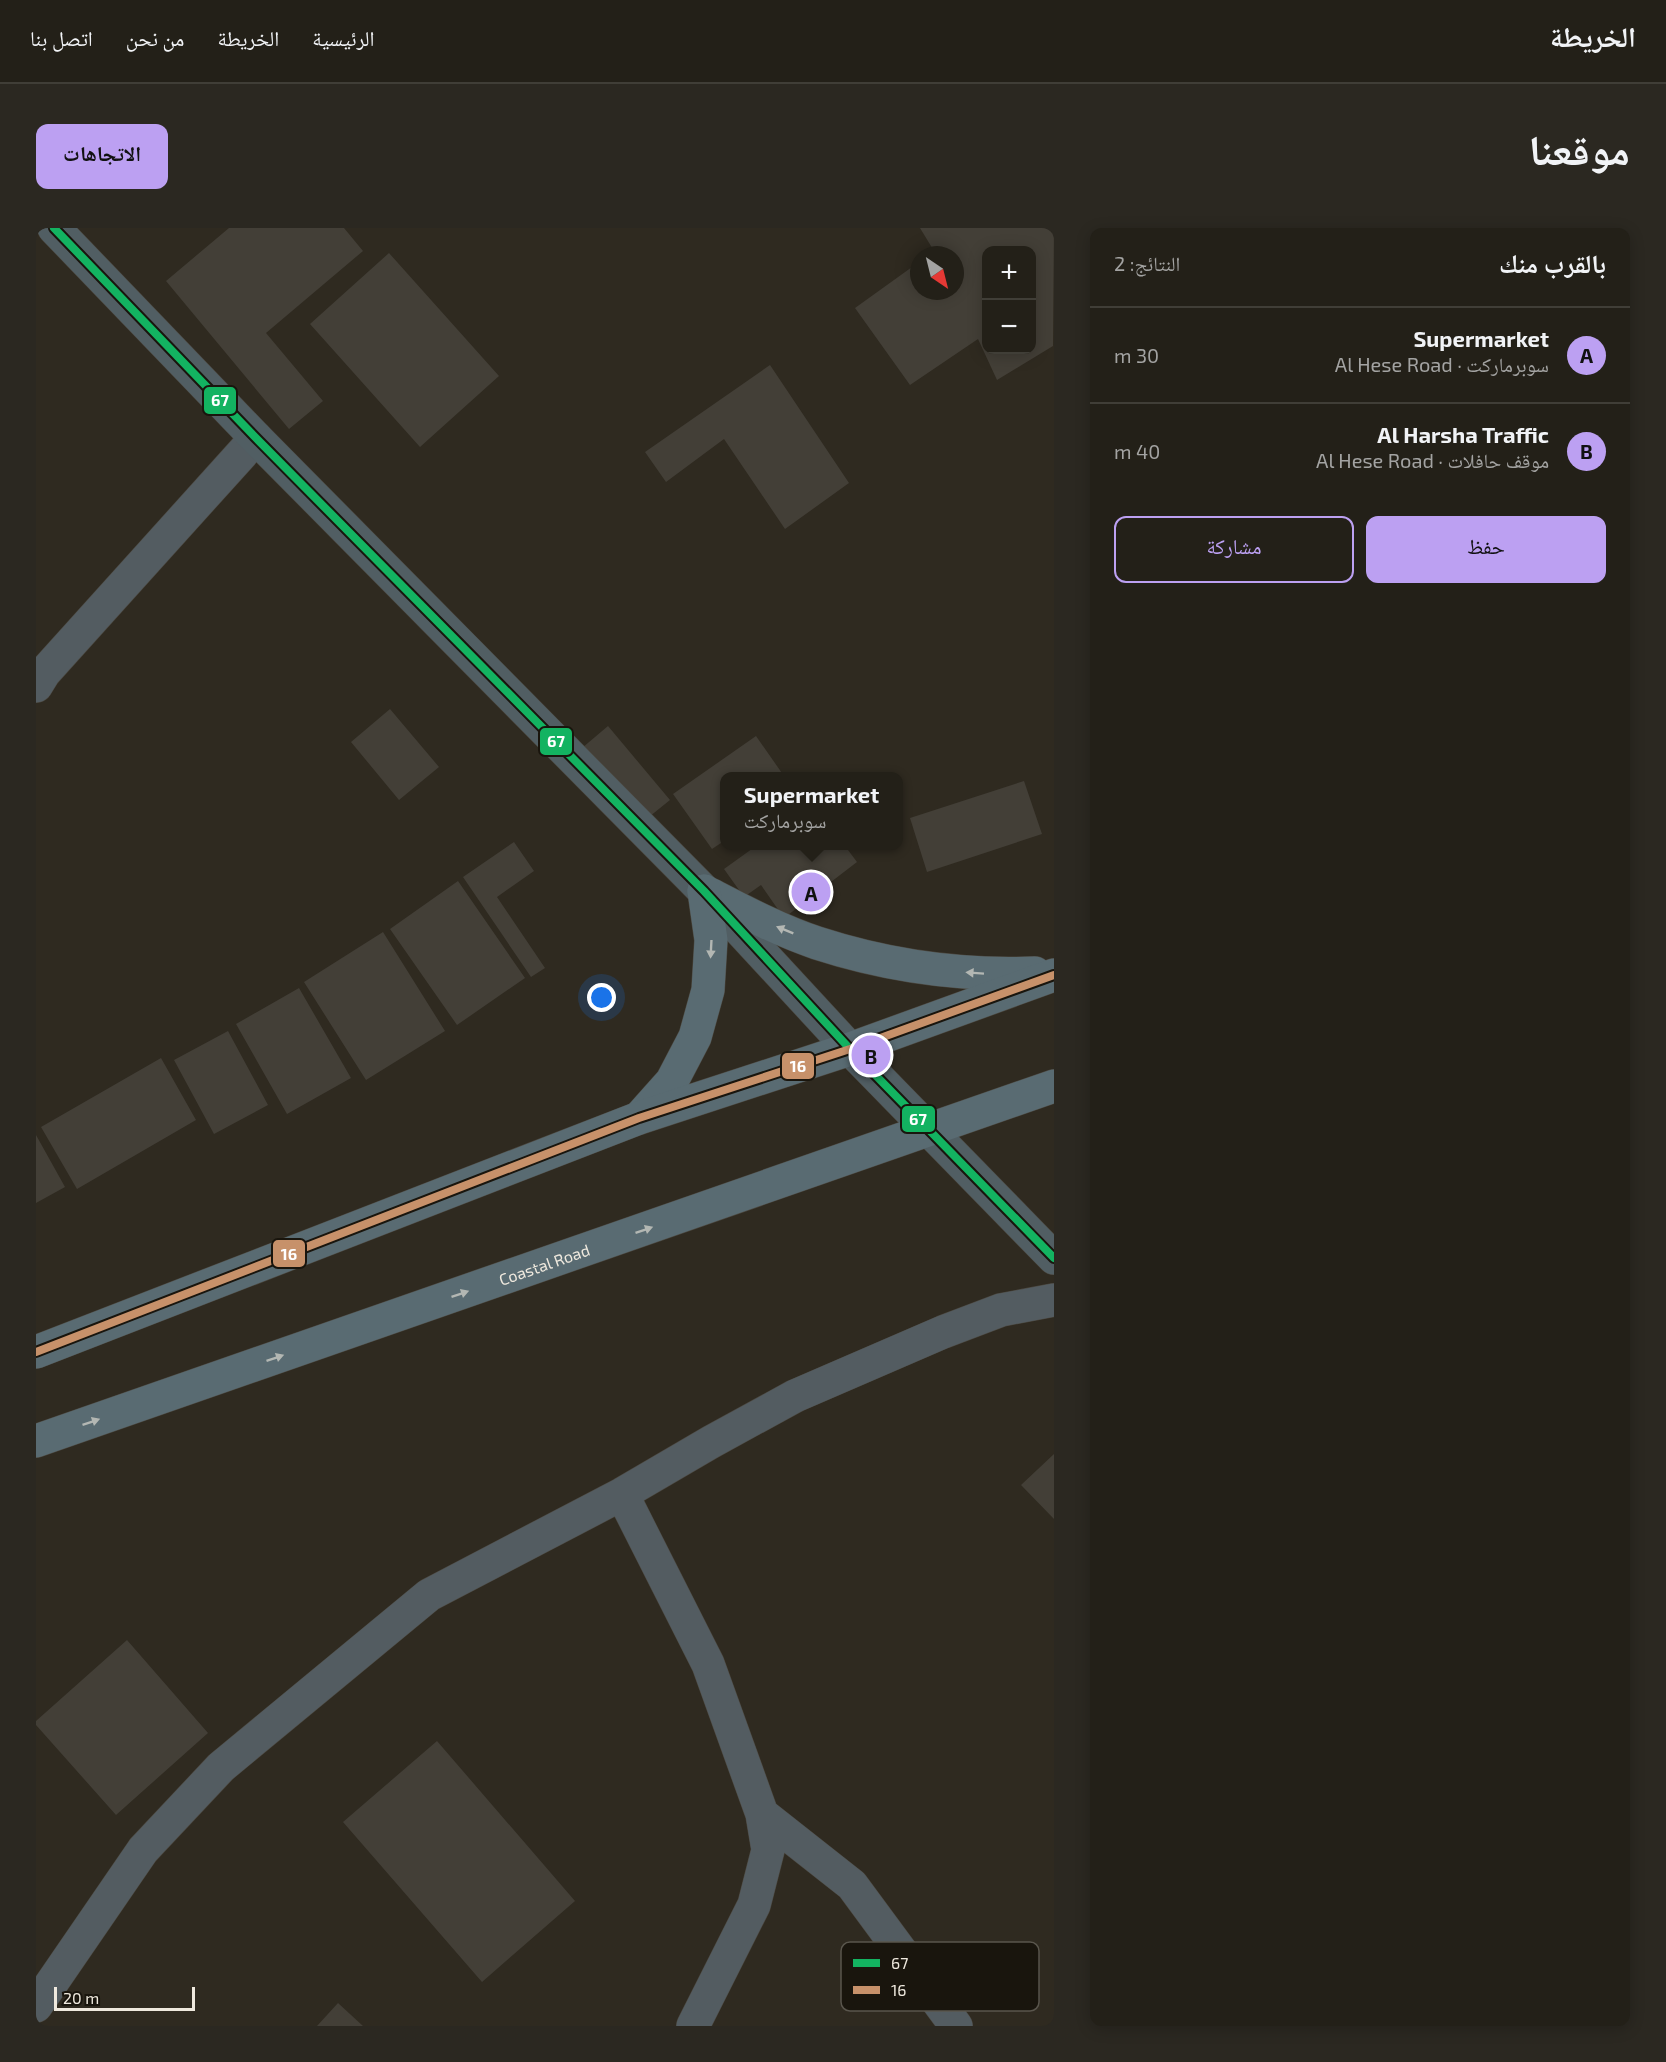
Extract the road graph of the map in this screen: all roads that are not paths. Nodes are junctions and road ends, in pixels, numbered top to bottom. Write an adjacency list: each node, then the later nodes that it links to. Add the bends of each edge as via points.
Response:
1 (54, 228): 2 (street)
2 (256, 438): 3 (street); 4 (street)
3 (36, 686)
4 (704, 891): 5 (highway, one-way to 4, via 937,970 876,960 816,943); 6 (street); 8 (highway, one-way to 8, via 711,940 708,990 695,1037 672,1081)
5 (1054, 973): 6 (highway)
6 (850, 1049): 8 (highway); 9 (street)
7 (1054, 1086): 9 (highway, Coastal Road)
8 (639, 1118): 12 (highway)
9 (930, 1130): 10 (street); 13 (highway, Coastal Road, one-way to 9)
10 (1054, 1258)
11 (1054, 1300): 14 (street, via 991,1314 795,1396)
12 (36, 1352)
13 (36, 1441)
14 (622, 1494): 15 (street, via 708,1664); 17 (street, via 429,1595 221,1767 143,1850)
15 (762, 1814): 16 (street, via 852,1885); 19 (street, via 768,1850 754,1905)
16 (894, 1942)
17 (36, 2006)
18 (945, 2011): 20 (street)
19 (693, 2026)
20 (956, 2026)

